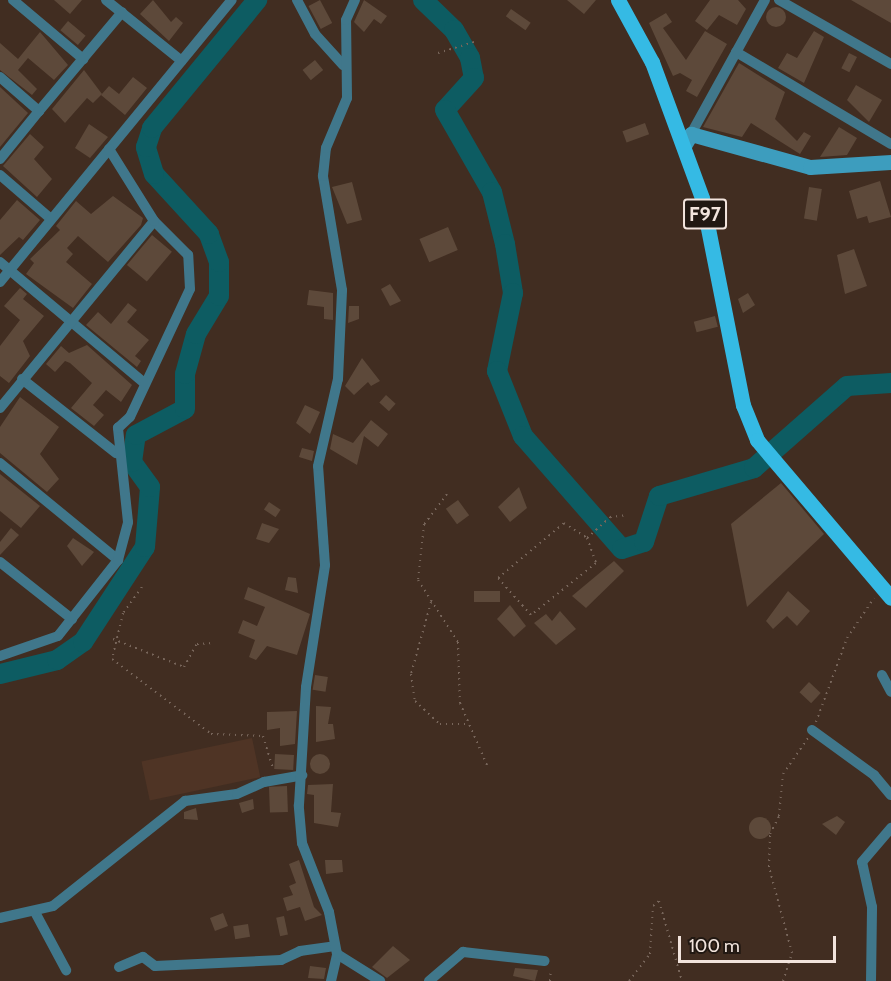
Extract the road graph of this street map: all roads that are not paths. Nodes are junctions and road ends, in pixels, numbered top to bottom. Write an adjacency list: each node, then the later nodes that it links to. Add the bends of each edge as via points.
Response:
1 (13, 0): 11 (street)
2 (106, 0): 9 (street)
3 (231, 0): 12 (street)
4 (297, 0): 14 (street)
5 (355, 0): 14 (street, via 346,20)
6 (618, 0): 17 (main road, F97, via 641,37)
7 (779, 0): 13 (street)
8 (760, 2): 10 (street)
9 (122, 12): 11 (street); 12 (street)
10 (736, 52): 17 (street); 18 (street)
11 (83, 59): 16 (street)
12 (182, 61): 19 (street)
13 (891, 64)
14 (343, 65): 42 (street, via 346,98 326,148 323,176 342,290 338,379 318,466 325,565 306,687)
15 (0, 77): 16 (street)
16 (39, 111): 20 (street)
17 (688, 139): 21 (main road, via 810,167); 36 (main road, F97, via 743,405 757,440)
18 (891, 144)
19 (109, 149): 23 (street); 24 (street)
20 (0, 159)
21 (891, 162)
22 (0, 175): 23 (street)
23 (51, 219): 26 (street)
24 (154, 220): 28 (street); 30 (street, via 188,255 192,272 185,299)
25 (0, 261): 26 (street)
26 (10, 270): 27 (street); 28 (street)
27 (0, 282)
28 (69, 320): 29 (street); 30 (street)
29 (22, 379): 31 (street); 32 (street)
30 (143, 382): 32 (street, via 130,417 118,428)
31 (0, 408)
32 (116, 453): 34 (street, via 128,522)
33 (0, 463): 34 (street)
34 (118, 560): 37 (street)
35 (0, 562): 37 (street)
36 (886, 593)
37 (72, 619): 38 (street, via 58,636)
38 (0, 656)
39 (882, 675): 40 (street)
40 (891, 692)
41 (812, 730): 43 (street, via 874,775)
42 (302, 775): 45 (street, via 237,794 185,801 93,879); 47 (street, via 302,843 329,912)
43 (891, 795)
44 (891, 828): 54 (street, via 862,862 872,907)
45 (36, 914): 46 (street); 50 (street)
46 (0, 918)
47 (336, 950): 49 (street, via 281,960 155,966 143,957); 51 (street); 52 (street)
48 (545, 960): 53 (street, via 463,952)
49 (119, 968)
50 (66, 970)
51 (331, 981)
52 (380, 981)
53 (429, 981)
54 (871, 981)

